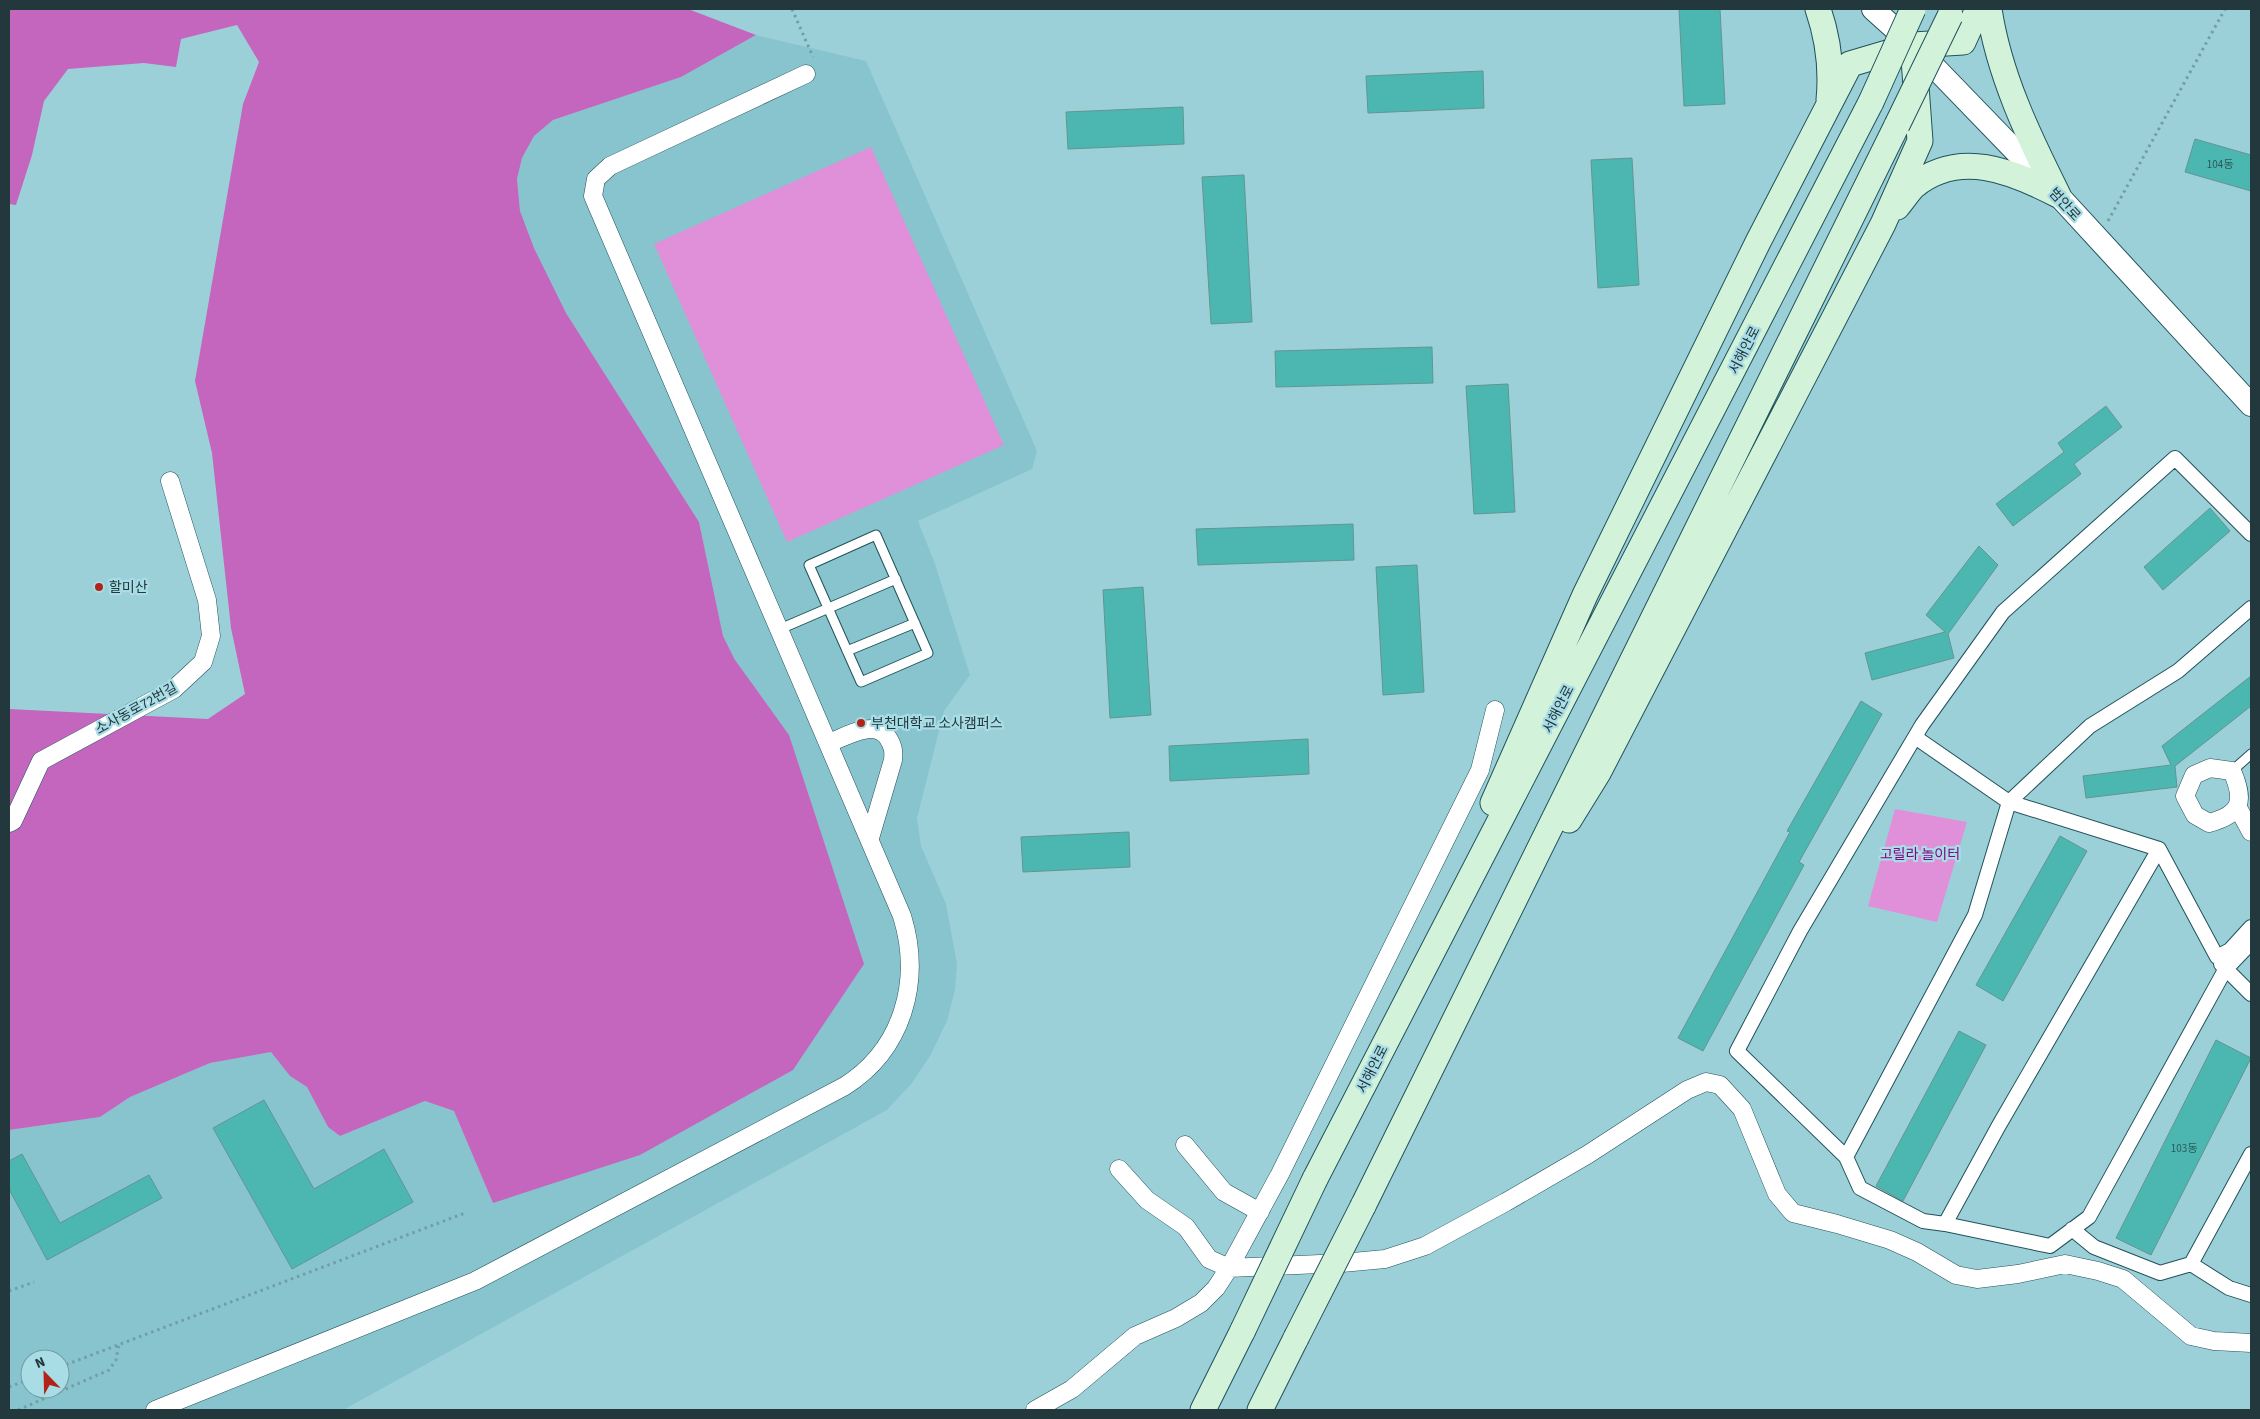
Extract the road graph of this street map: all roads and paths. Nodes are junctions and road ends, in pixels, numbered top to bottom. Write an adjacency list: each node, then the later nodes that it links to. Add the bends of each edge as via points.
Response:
1 (792, 9): 11 (path, via 818,68)
2 (1818, 9): 12 (main road, via 1831,76)
3 (1873, 9): 10 (street, 범안로)
4 (1900, 9): 10 (main road)
5 (1913, 9): 37 (main road, 서해안로, bridge, via 1871,102)
6 (1978, 9): 10 (main road, via 1964,42)
7 (1988, 9): 13 (main road, via 1993,37 2014,102)
8 (2225, 9): 15 (path)
9 (1951, 12): 39 (main road, bridge)
10 (1914, 45): 12 (main road, via 1850,64); 13 (street, 범안로); 14 (main road, via 1920,140)
11 (806, 74): 23 (street, via 610,166 602,171 593,188 598,209)
12 (1828, 108): 37 (main road, via 1758,242 1585,594 1497,791)
13 (2058, 195): 14 (main road, via 2030,180 2002,172 1976,165 1954,166 1935,173 1914,187); 15 (street, 범안로)
14 (1883, 224): 39 (main road, via 1598,773)
15 (2098, 239): 16 (street, 범안로)
16 (2251, 405)
17 (170, 482): 32 (street, 소사동로72번길, via 207,600 211,636 203,662 174,689 41,761 13,821)
18 (2251, 534): 26 (street, via 2175,458 2003,612)
19 (896, 580): 20 (lane); 20 (lane, via 876,535 809,565); 22 (lane)
20 (828, 608): 23 (lane); 24 (lane)
21 (2251, 608): 30 (street, via 2178,671 2090,726)
22 (915, 623): 24 (lane); 24 (lane, via 928,652 861,682)
23 (780, 629): 27 (street)
24 (847, 651)
25 (1494, 710): 47 (street, via 1480,770)
26 (1915, 738): 30 (street); 45 (street, via 1800,932 1737,1051)
27 (829, 743): 34 (street); 34 (street, via 869,729 886,734 892,744 893,760)
28 (2251, 754): 29 (lane)
29 (2232, 771): 31 (street, via 2240,791); 31 (street, via 2210,768 2194,775 2185,796 2195,815 2209,823 2225,818)
30 (2009, 802): 35 (street); 45 (street, via 1974,915)
31 (2237, 806): 33 (street)
32 (9, 823)
33 (2251, 832)
34 (870, 838): 60 (street, via 902,916 911,952 911,971 900,1021 882,1050 858,1078 475,1281)
35 (2160, 849): 40 (street); 49 (street)
36 (2251, 927): 40 (street, via 2230,950)
37 (1444, 929): 62 (main road, 서해안로, bridge, via 1315,1178)
38 (2251, 942): 41 (street)
39 (1488, 951): 63 (main road, bridge)
40 (2216, 957): 41 (street)
41 (2225, 970): 42 (street); 50 (street, via 2089,1217)
42 (2251, 994)
43 (1184, 1145): 47 (street, via 1224,1192)
44 (2251, 1154): 51 (street)
45 (1846, 1157): 49 (street, via 1860,1188 1922,1221)
46 (1119, 1169): 52 (street, via 1146,1200 1186,1227 1209,1259)
47 (1260, 1212): 52 (street)
48 (466, 1213): 56 (path)
49 (1945, 1224): 50 (street, via 2050,1246)
50 (2072, 1229): 51 (street, via 2094,1248 2160,1273)
51 (2191, 1264): 55 (street, via 2229,1288)
52 (1229, 1268): 57 (street, via 1351,1262 1385,1258 1425,1246 1579,1160 1687,1090 1706,1082 1720,1084 1742,1109 1777,1194 1793,1213 1890,1240 1956,1275 1977,1279 2065,1264 2098,1271 2123,1279 2191,1336); 61 (street, via 1201,1303 1135,1336 1072,1388)
53 (34, 1282): 54 (path)
54 (9, 1291)
55 (2251, 1295)
56 (119, 1343): 58 (path); 59 (path, via 116,1360 109,1370)
57 (2251, 1343)
58 (70, 1363)
59 (18, 1410)
60 (155, 1410)
61 (1035, 1410)
62 (1203, 1410)
63 (1260, 1410)

